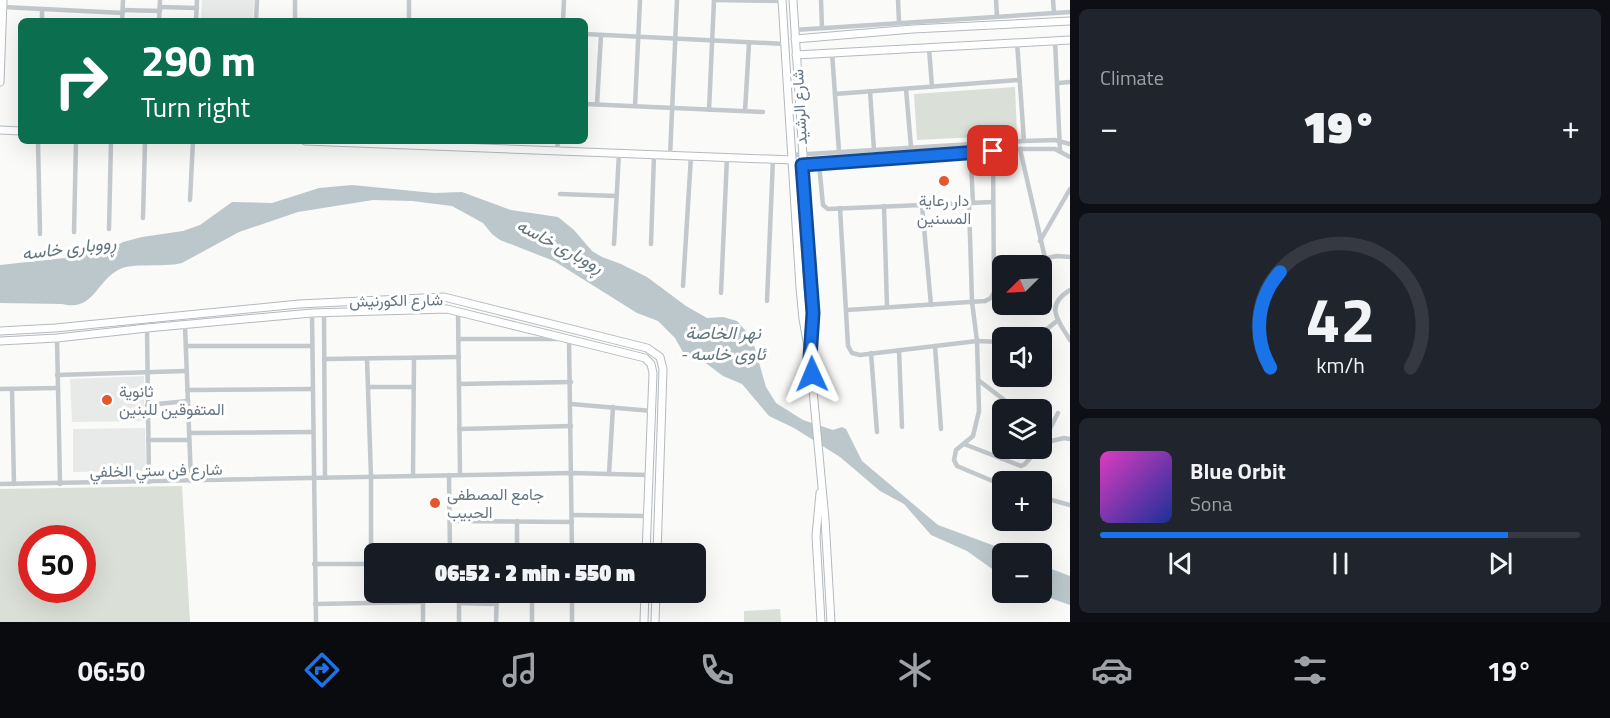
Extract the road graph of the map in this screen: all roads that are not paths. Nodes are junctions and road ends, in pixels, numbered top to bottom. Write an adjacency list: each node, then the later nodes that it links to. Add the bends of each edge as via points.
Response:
1 (123, 0): 22 (street)
2 (160, 0): 19 (street)
3 (197, 0): 17 (street)
4 (257, 0): 31 (street)
5 (295, 0): 32 (street)
6 (409, 0): 33 (street)
7 (564, 0): 34 (street)
8 (640, 0): 43 (street)
9 (677, 0): 44 (street)
10 (714, 0): 16 (street); 46 (street)
11 (793, 0): 39 (main road, شارع الرشيد)
12 (820, 0): 38 (street)
13 (898, 0): 37 (street)
14 (996, 0): 25 (street)
15 (1053, 0): 24 (street)
16 (782, 1): 51 (main road, شارع الرشيد)
17 (197, 8): 19 (street); 30 (street)
18 (2, 9): 20 (street); 56 (main road)
19 (160, 9): 22 (street); 29 (street)
20 (42, 10): 21 (street); 26 (street)
21 (80, 12): 22 (street); 27 (street)
22 (123, 12): 28 (street)
23 (1070, 12): 24 (street)
24 (1054, 13): 25 (street)
25 (997, 16): 37 (street)
26 (42, 18)
27 (80, 18)
28 (122, 18)
29 (159, 18)
30 (196, 18)
31 (256, 18)
32 (295, 18)
33 (409, 18)
34 (563, 18)
35 (1070, 21): 40 (main road)
36 (889, 22): 37 (street); 38 (street); 40 (main road)
37 (899, 22)
38 (822, 27): 39 (street)
39 (794, 30): 45 (main road, شارع الرشيد)
40 (889, 31): 45 (main road)
41 (588, 34): 42 (street)
42 (601, 35): 43 (street); 64 (street)
43 (639, 37): 44 (street); 65 (street)
44 (676, 39): 46 (street); 66 (street)
45 (798, 39): 54 (main road, شارع الرشيد)
46 (711, 40): 50 (street); 67 (street)
47 (1055, 40): 48 (main road); 49 (main road); 58 (street)
48 (1070, 40)
49 (1017, 42): 52 (main road); 55 (street)
50 (749, 43): 51 (street); 68 (street)
51 (785, 44): 100 (main road, شارع الرشيد)
52 (929, 47): 53 (main road); 59 (street)
53 (832, 52): 54 (main road); 62 (street)
54 (799, 55): 93 (main road, شارع الرشيد)
55 (1019, 80): 59 (street); 72 (street)
56 (0, 82)
57 (1070, 82): 58 (street)
58 (1058, 83): 73 (street)
59 (932, 87): 60 (street)
60 (906, 89): 61 (street); 83 (street)
61 (870, 92): 62 (street); 86 (street)
62 (835, 94): 89 (street)
63 (588, 104): 64 (street)
64 (597, 104): 65 (street)
65 (635, 106): 66 (street)
66 (672, 108): 67 (street); 95 (street)
67 (709, 110): 68 (street)
68 (745, 111): 69 (street)
69 (762, 112)
70 (0, 130): 71 (main road)
71 (18, 131)
72 (1024, 141): 73 (street); 82 (street)
73 (1060, 141): 74 (street); 88 (street)
74 (1070, 142)
75 (38, 144): 116 (street)
76 (76, 144): 115 (street)
77 (111, 144): 114 (street)
78 (145, 144): 113 (street)
79 (193, 144): 107 (street)
80 (444, 144): 85 (main road)
81 (558, 144): 85 (street)
82 (970, 144): 83 (street); 92 (street)
83 (911, 147): 86 (street)
84 (1020, 149): 87 (street); 88 (street); 117 (street)
85 (557, 150): 91 (main road)
86 (874, 150): 90 (street)
87 (993, 151): 92 (street); 108 (street)
88 (1060, 151): 98 (street)
89 (839, 152): 90 (street); 93 (street)
90 (845, 152): 101 (street)
91 (619, 153): 94 (main road); 106 (street)
92 (970, 153): 101 (street); 109 (street)
93 (802, 154): 100 (street); 103 (main road, شارع الرشيد)
94 (654, 155): 95 (main road); 119 (street)
95 (670, 156): 96 (main road)
96 (691, 156): 97 (main road); 123 (street)
97 (727, 157): 99 (main road); 125 (street)
98 (1070, 157)
99 (773, 159): 100 (main road); 127 (street)
100 (792, 160): 103 (street); 157 (main road, شارع الرشيد, via 803,319)
101 (846, 162): 102 (street)
102 (819, 164): 103 (street); 112 (street, via 823,205 828,209)
103 (802, 165): 157 (main road, شارع الرشيد, via 813,313)
104 (1070, 189): 117 (street)
105 (561, 194): 106 (street)
106 (616, 196): 118 (street)
107 (190, 200)
108 (993, 202): 109 (street); 128 (street, via 993,295 988,300)
109 (971, 203): 110 (street); 128 (street)
110 (922, 205): 111 (street); 129 (street)
111 (884, 206): 112 (street); 130 (street)
112 (840, 208): 133 (street)
113 (143, 218)
114 (109, 229)
115 (74, 232)
116 (40, 234)
117 (1040, 241): 120 (street)
118 (614, 244)
119 (651, 244)
120 (1044, 255)
121 (1070, 257): 122 (street)
122 (1052, 258)
123 (683, 286)
124 (1070, 290): 137 (street, via 1056,301)
125 (721, 293)
126 (410, 299): 131 (main road, شارع الكورنيش); 132 (main road); 224 (main road, شارع الكورنيش, via 444,297 656,353 663,369)
127 (767, 302)
128 (972, 302): 129 (street); 148 (street)
129 (931, 305): 130 (street)
130 (887, 307): 133 (street)
131 (236, 310): 138 (main road); 142 (main road, شارع الكورنيش)
132 (411, 310): 134 (main road, شارع الكورنيش); 136 (main road, شارع الكورنيش)
133 (846, 310): 154 (street, via 849,350 856,355)
134 (458, 311): 144 (street); 145 (main road, شارع الكورنيش)
135 (312, 313): 136 (main road, شارع الكورنيش); 138 (main road, شارع الكورنيش); 151 (street)
136 (324, 313): 158 (street)
137 (1058, 320): 140 (street); 146 (street)
138 (237, 321): 139 (main road, شارع الكورنيش)
139 (185, 326): 141 (main road, شارع الكورنيش); 150 (street)
140 (1049, 327)
141 (147, 328): 143 (main road, شارع الكورنيش); 161 (street)
142 (0, 332)
143 (57, 339): 147 (main road, شارع الكورنيش); 162 (street)
144 (458, 339): 145 (street); 155 (street)
145 (571, 339): 164 (street); 178 (main road, شارع الكورنيش, via 648,360 653,373)
146 (1070, 340)
147 (0, 341)
148 (977, 341): 149 (street); 152 (street); 163 (street)
149 (992, 342)
150 (186, 346): 151 (street); 160 (street)
151 (312, 346): 171 (street)
152 (935, 346): 153 (street); 184 (street)
153 (899, 350): 154 (street); 182 (street)
154 (871, 353): 186 (street)
155 (459, 357): 156 (street); 165 (street)
156 (414, 358): 159 (street); 167 (street)
157 (810, 358): 211 (main road)
158 (324, 359): 159 (street); 203 (street)
159 (367, 359): 166 (street)
160 (186, 371): 161 (street); 172 (street)
161 (147, 373): 162 (street); 176 (street)
162 (57, 375): 168 (street)
163 (978, 380): 173 (street); 192 (street, via 978,421 973,436)
164 (571, 382): 165 (street); 175 (street)
165 (459, 384): 183 (street)
166 (368, 387): 167 (street); 202 (street)
167 (413, 387): 201 (street)
168 (57, 388): 170 (street); 210 (street)
169 (0, 389): 170 (street)
170 (12, 389): 209 (street)
171 (312, 389): 172 (street); 185 (street)
172 (187, 390): 174 (street)
173 (1003, 399)
174 (188, 401): 176 (street); 187 (street)
175 (571, 404): 177 (street); 181 (street)
176 (147, 405): 189 (street)
177 (613, 408): 178 (street); 198 (street)
178 (652, 411): 200 (main road, شارع الكورنيش)
179 (1058, 412): 180 (street)
180 (1052, 424)
181 (571, 426): 183 (street); 196 (street)
182 (902, 427)
183 (459, 429): 197 (street)
184 (940, 429)
185 (312, 432): 187 (street); 204 (street)
186 (877, 432)
187 (189, 433): 190 (street)
188 (1070, 439): 191 (street)
189 (148, 440): 190 (street); 207 (street)
190 (189, 440): 205 (street)
191 (1052, 442)
192 (964, 444): 193 (street); 206 (street, via 956,450 957,466)
193 (992, 455)
194 (1002, 459): 195 (street, via 1023,466)
195 (1029, 459)
196 (572, 473): 197 (street, شارع فن ستي الخلفي); 198 (street, شارع فن ستي الخلفي); 214 (street)
197 (460, 474): 199 (street, شارع فن ستي الخلفي)
198 (609, 474): 200 (street, شارع فن ستي الخلفي)
199 (450, 475): 201 (street, شارع فن ستي الخلفي); 216 (street)
200 (649, 475): 215 (main road, شارع الكورنيش)
201 (412, 476): 202 (street, شارع فن ستي الخلفي)
202 (371, 477): 203 (street, شارع فن ستي الخلفي); 219 (street)
203 (325, 478): 204 (street, شارع فن ستي الخلفي)
204 (312, 479): 205 (street, شارع فن ستي الخلفي); 225 (street)
205 (191, 481): 207 (street, شارع فن ستي الخلفي)
206 (992, 481)
207 (149, 482): 210 (street, شارع فن ستي الخلفي)
208 (0, 484): 209 (street, شارع فن ستي الخلفي)
209 (14, 484): 210 (street, شارع فن ستي الخلفي)
210 (60, 484)
211 (821, 488): 244 (main road, via 816,537); 245 (main road)
212 (1052, 500): 213 (street)
213 (1070, 505)
214 (572, 515): 215 (street); 218 (street)
215 (647, 516): 223 (main road, شارع الكورنيش)
216 (450, 521): 217 (street); 220 (street)
217 (517, 521): 218 (street); 221 (street)
218 (572, 522): 222 (street)
219 (373, 543)
220 (450, 543)
221 (517, 543)
222 (572, 543)
223 (647, 543)
224 (657, 543)
225 (314, 564): 226 (street); 234 (street)
226 (364, 564)
227 (369, 603): 234 (street)
228 (423, 603): 237 (street)
229 (459, 603): 235 (street); 238 (street)
230 (532, 603): 240 (street)
231 (572, 603): 241 (street)
232 (645, 603): 242 (main road)
233 (656, 603): 243 (main road)
234 (315, 604): 236 (street)
235 (496, 604): 239 (street)
236 (316, 622)
237 (423, 622)
238 (459, 622)
239 (496, 622)
240 (532, 622)
241 (572, 622)
242 (644, 622)
243 (655, 622)
244 (821, 622)
245 (831, 622)

